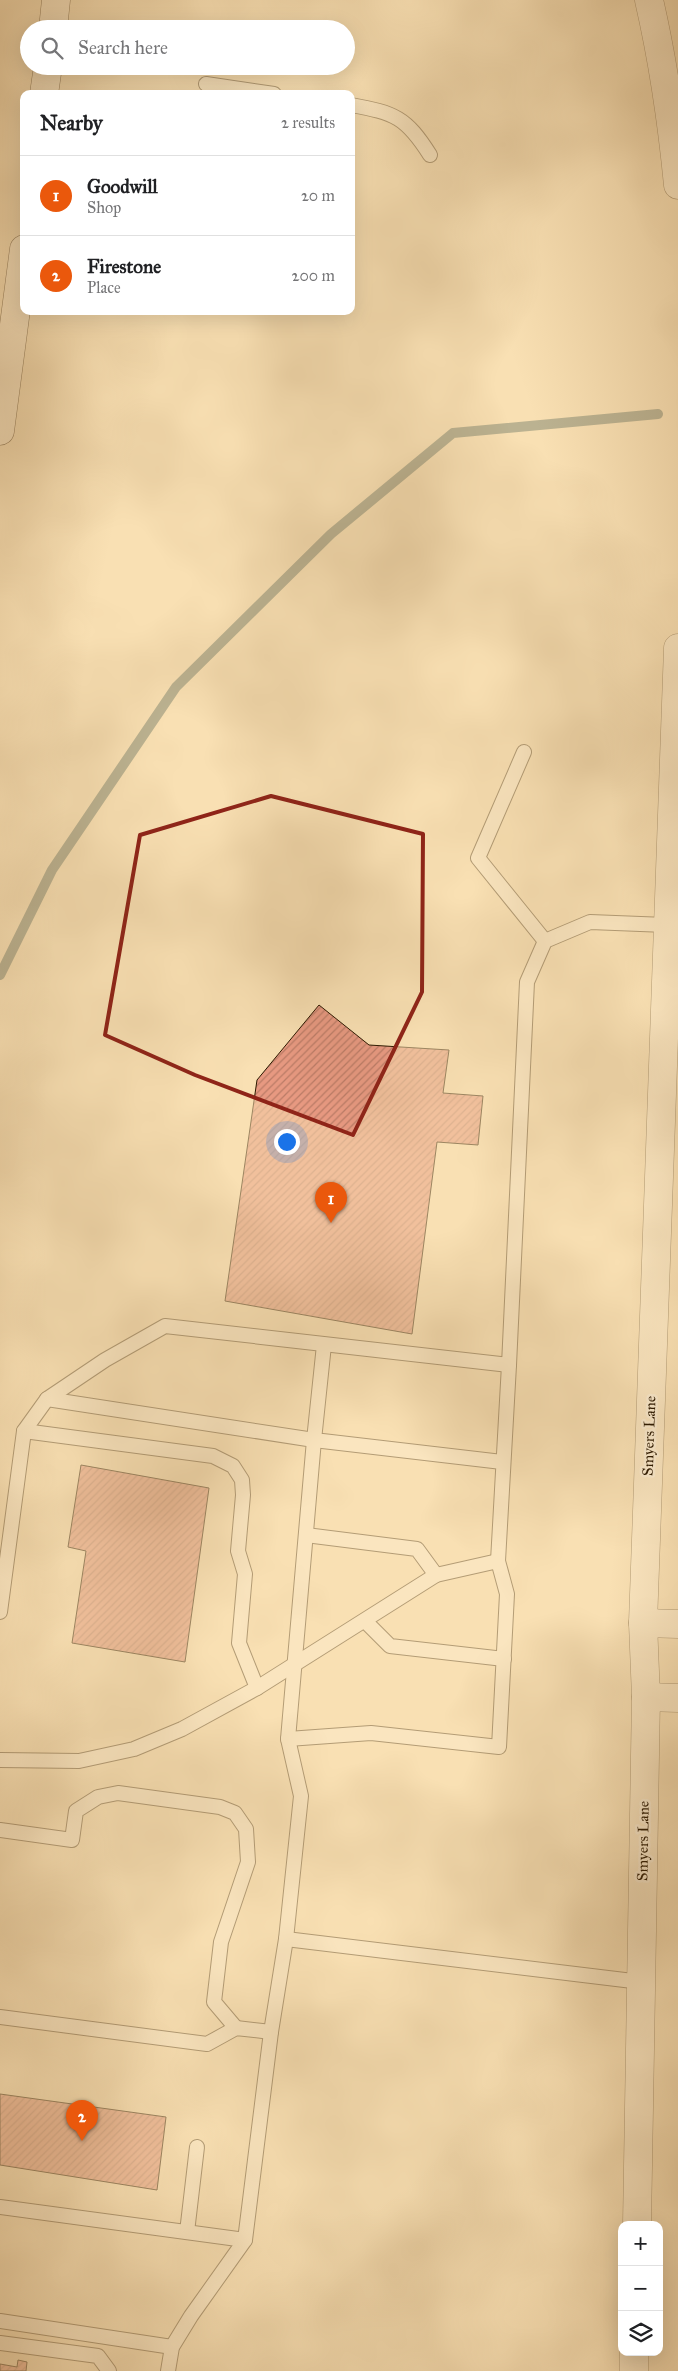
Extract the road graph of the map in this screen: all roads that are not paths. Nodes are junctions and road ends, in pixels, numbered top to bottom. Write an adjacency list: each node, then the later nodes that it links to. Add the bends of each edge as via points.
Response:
1 (56, 0): 3 (street)
2 (649, 0): 4 (street, via 660,49)
3 (54, 20)
4 (671, 73): 11 (street, via 671,115)
5 (47, 75): 7 (street)
6 (206, 84): 8 (lane)
7 (45, 90)
8 (247, 90)
9 (355, 106): 10 (lane, via 388,112 415,132)
10 (430, 155)
11 (678, 185)
12 (20, 280): 13 (street)
13 (0, 431)
14 (678, 648): 16 (street, Smyers Lane)
15 (524, 752): 18 (lane, via 478,858)
16 (673, 882): 17 (street, Smyers Lane)
17 (666, 925): 18 (lane, via 590,922); 30 (street, Smyers Lane)
18 (545, 941): 20 (lane, via 527,982)
19 (324, 1345): 20 (lane); 21 (lane, via 165,1326 105,1360); 23 (lane)
20 (509, 1365): 24 (lane)
21 (47, 1399): 22 (lane); 23 (lane)
22 (24, 1431): 28 (lane); 34 (lane, via 212,1456 233,1466 242,1480 243,1496 238,1550 244,1574 239,1643)
23 (314, 1440): 24 (lane); 25 (lane)
24 (502, 1462): 26 (lane)
25 (306, 1535): 27 (lane, via 417,1549); 33 (lane)
26 (498, 1561): 27 (lane); 32 (lane, via 507,1594)
27 (436, 1575): 29 (lane)
28 (0, 1612)
29 (366, 1620): 32 (lane, via 390,1646); 33 (lane)
30 (642, 1623): 31 (street); 35 (street, Smyers Lane)
31 (678, 1624)
32 (504, 1659): 37 (lane, via 499,1747 371,1733)
33 (295, 1663): 34 (lane); 37 (lane)
34 (258, 1688): 38 (lane, via 182,1729 134,1749 79,1761)
35 (646, 1697): 36 (street); 41 (street, Smyers Lane)
36 (678, 1698)
37 (288, 1739): 40 (lane, via 301,1796)
38 (0, 1760)
39 (0, 1830): 43 (lane, via 72,1840 76,1811 98,1797 118,1793 220,1807 235,1813 246,1829 248,1862 221,1942 214,2002)
40 (286, 1939): 41 (lane); 44 (lane)
41 (641, 1982): 47 (street, Smyers Lane)
42 (0, 2017): 43 (lane, via 207,2044)
43 (236, 2028): 44 (lane)
44 (271, 2032): 49 (lane)
45 (196, 2148): 48 (lane)
46 (0, 2207): 48 (lane)
47 (637, 2221)
48 (188, 2232): 49 (lane)
49 (245, 2240): 52 (lane)
50 (0, 2321): 52 (lane)
51 (0, 2343): 54 (lane, via 98,2356)
52 (172, 2347): 55 (lane)
53 (634, 2356): 56 (street)
54 (109, 2371)
55 (168, 2371)
56 (634, 2371)

